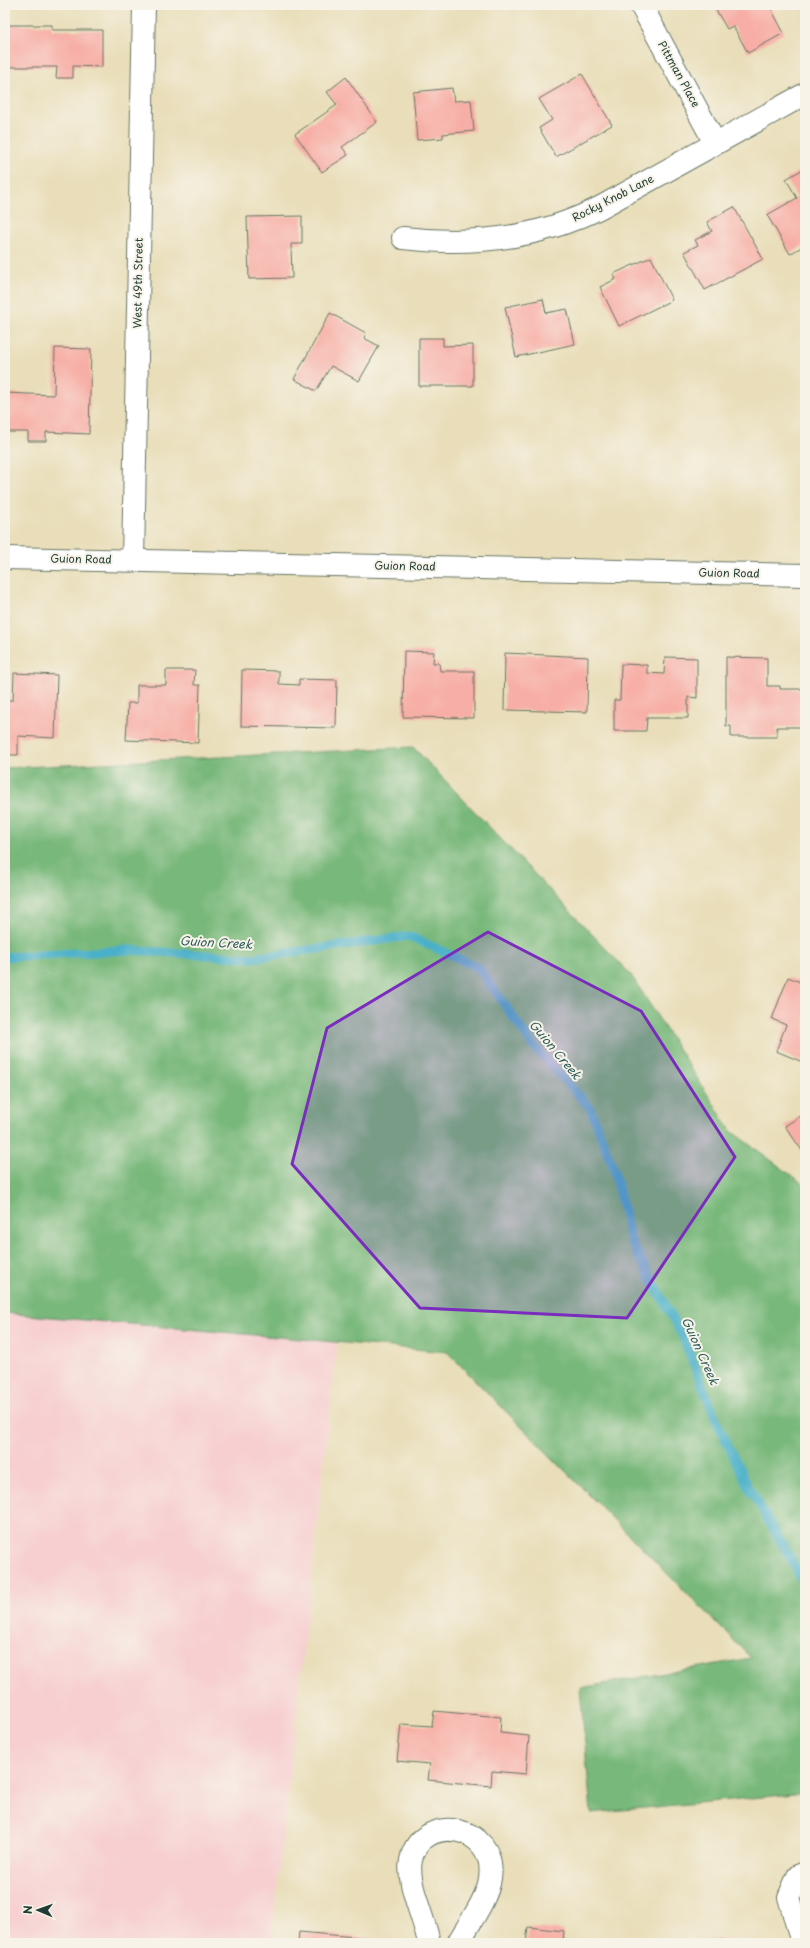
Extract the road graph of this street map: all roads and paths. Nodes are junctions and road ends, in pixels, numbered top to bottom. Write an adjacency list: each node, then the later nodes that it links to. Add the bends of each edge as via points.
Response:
1 (144, 5): 7 (street, West 49th Street)
2 (641, 5): 4 (street, Pittman Place)
3 (805, 94): 4 (street, Rocky Knob Lane)
4 (716, 143): 5 (street, Rocky Knob Lane, via 590,212 544,229 511,237 457,242)
5 (403, 238)
6 (5, 558): 7 (street, Guion Road)
7 (133, 560): 8 (street, Guion Road)
8 (805, 575)
9 (805, 1873): 12 (street, via 798,1876 789,1897)
10 (429, 1943): 11 (street, via 411,1880 411,1860 415,1849 426,1838 440,1831 453,1830 468,1833 480,1842 488,1855 491,1871 486,1891)
11 (458, 1943)
12 (802, 1943)

